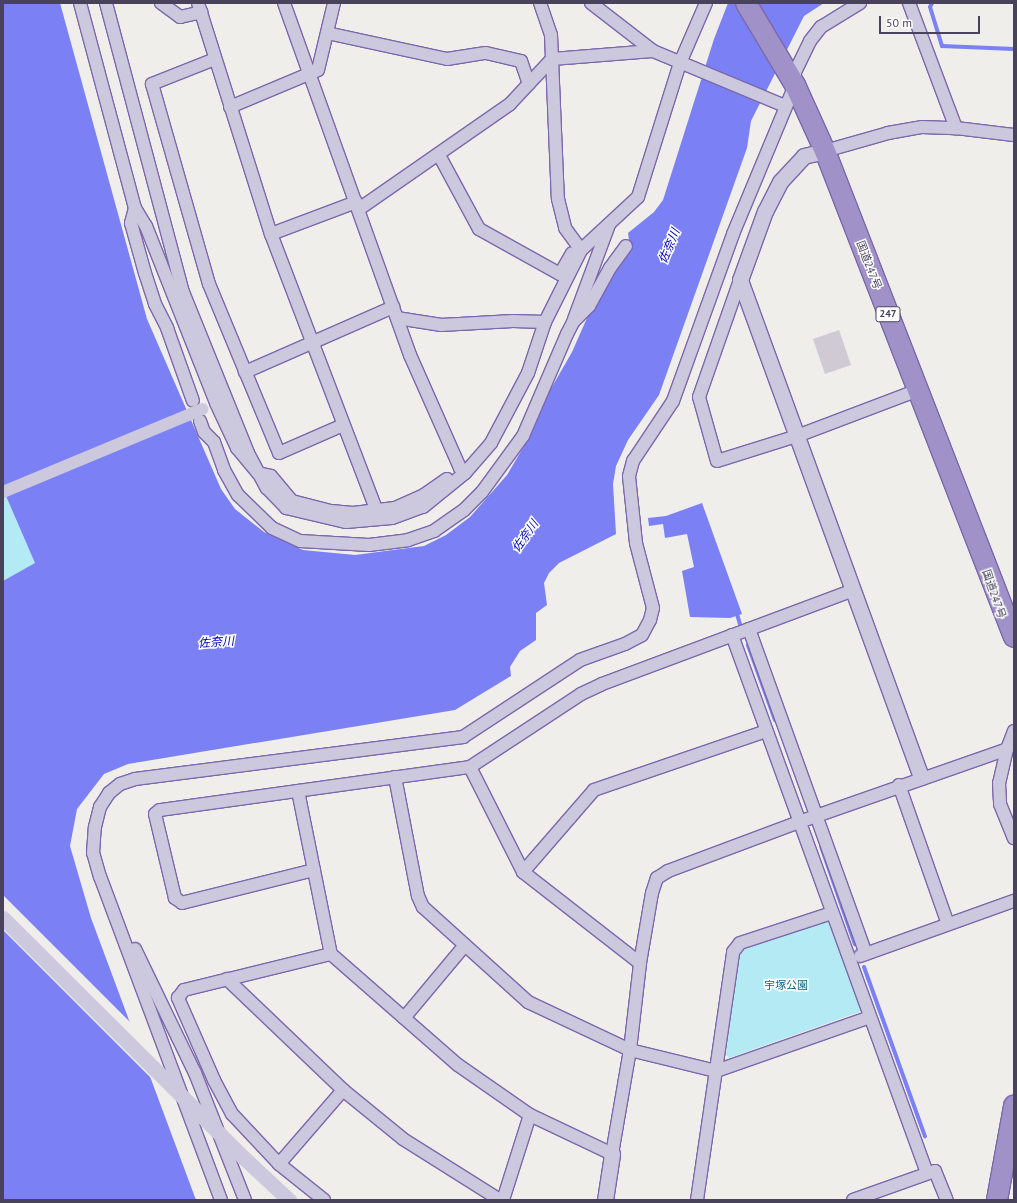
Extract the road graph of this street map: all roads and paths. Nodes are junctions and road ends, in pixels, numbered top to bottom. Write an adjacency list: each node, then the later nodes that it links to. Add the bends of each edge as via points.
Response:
1 (80, 3): 28 (street)
2 (106, 3): 46 (street, via 183,292)
3 (161, 3): 12 (street, via 180,17)
4 (284, 3): 18 (street)
5 (334, 3): 13 (street)
6 (540, 3): 16 (street, via 551,34)
7 (591, 3): 14 (street)
8 (706, 3): 17 (street)
9 (746, 3): 19 (highway, 国道247号 / 247)
10 (860, 3): 19 (street, via 821,26 810,41)
11 (909, 3): 23 (street)
12 (199, 8): 15 (street)
13 (327, 33): 18 (street, via 318,70); 20 (street, via 447,59 486,53 521,61)
14 (653, 51): 16 (street); 17 (street)
15 (215, 59): 22 (street); 38 (street, via 152,84 209,284)
16 (552, 60): 20 (street); 32 (street, via 558,199 565,228)
17 (684, 65): 21 (street); 29 (street, via 638,197)
18 (309, 72): 22 (street); 27 (street)
19 (791, 79): 21 (street); 25 (highway, 国道247号 / 247)
20 (529, 84): 26 (street, via 510,104)
21 (782, 105): 68 (street, via 673,402 632,461 629,476 636,543 653,608 642,635 580,660 463,737 135,779 120,784 108,793 100,807 94,827 93,853)
22 (230, 107): 30 (street)
23 (956, 128): 24 (street); 25 (street, via 922,127 899,131)
24 (1014, 136)
25 (825, 151): 33 (street, via 804,156 780,182 765,211); 39 (highway, 国道247号 / 247)
26 (439, 155): 27 (street); 32 (street, via 479,229 560,274)
27 (358, 206): 30 (street); 34 (street)
28 (135, 208): 40 (street, via 146,226); 41 (street, via 131,223 151,292)
29 (609, 225): 32 (street); 36 (street)
30 (271, 234): 37 (street)
31 (626, 246): 36 (street, via 610,268 589,306)
32 (580, 248): 35 (street)
33 (740, 280): 44 (street); 44 (street, via 699,397 717,461)
34 (395, 313): 35 (street, via 441,325 512,320); 37 (street); 45 (street, via 410,355)
35 (545, 322): 45 (street, via 528,373 510,411 491,443)
36 (573, 322): 42 (street, via 523,436 504,463 464,510 434,531 408,540 369,545 331,544 300,541 272,528 238,495 224,470 214,442 204,432)
37 (311, 343): 38 (street); 43 (street)
38 (245, 372): 43 (street, via 279,453)
39 (918, 390): 44 (street); 49 (highway, 国道247号 / 247)
40 (216, 403): 41 (street); 46 (street, via 237,448)
41 (197, 405): 47 (street, bridge)
42 (200, 421)
43 (343, 425): 48 (street)
44 (797, 436): 50 (street)
45 (463, 470): 46 (street, via 438,496 409,514 346,522 286,508 267,488); 48 (street, via 424,495 395,508)
46 (258, 473): 48 (street, via 271,476 292,501 331,511)
47 (3, 492)
48 (377, 511)
49 (982, 558): 53 (highway, 国道247号 / 247); 54 (highway, 国道247号 / 247)
50 (853, 590): 51 (street); 60 (street)
51 (749, 629): 52 (street); 63 (street)
52 (732, 635): 55 (street); 58 (street, via 581,694)
53 (1014, 637)
54 (1014, 653)
55 (766, 730): 64 (street); 67 (street, via 594,790)
56 (1014, 731): 57 (street)
57 (1006, 749): 60 (street); 65 (street, via 999,782 1000,804)
58 (470, 767): 59 (street); 67 (street)
59 (395, 777): 62 (street); 73 (street, via 418,896 423,907)
60 (921, 777): 61 (street)
61 (899, 785): 63 (street); 72 (street)
62 (298, 791): 66 (street); 66 (street, via 160,810 155,814 175,898 182,903)
63 (817, 817): 64 (street); 75 (street)
64 (799, 822): 70 (street); 77 (street, via 668,871 657,878)
65 (1014, 838)
66 (314, 870): 74 (street)
67 (523, 872): 77 (street)
68 (100, 877): 89 (street, via 195,1073); 90 (street)
69 (1014, 900): 72 (street)
70 (832, 913): 76 (street); 82 (street, via 740,943 733,952)
71 (3, 918): 91 (street, bridge)
72 (948, 924): 75 (street)
73 (465, 945): 80 (street); 81 (street, via 528,1002)
74 (331, 954): 78 (street); 80 (street)
75 (866, 954): 76 (street)
76 (849, 959): 79 (street)
77 (640, 963): 81 (street)
78 (227, 979): 83 (street); 87 (street, via 184,990 178,998 232,1114)
79 (870, 1017): 82 (street); 88 (street)
80 (404, 1018): 85 (street, via 458,1065)
81 (630, 1050): 82 (street); 86 (street)
82 (716, 1071): 95 (street)
83 (343, 1090): 87 (street); 93 (street, via 402,1139)
84 (1014, 1106): 98 (highway)
85 (530, 1115): 86 (street); 93 (street)
86 (612, 1154): 94 (street)
87 (279, 1164): 92 (street)
88 (927, 1173): 96 (street); 97 (street, via 935,1170)
89 (245, 1198)
90 (221, 1200)
91 (289, 1200)
92 (324, 1200)
93 (501, 1200)
94 (605, 1200)
95 (697, 1200)
96 (853, 1200)
97 (947, 1200)
98 (997, 1200)

